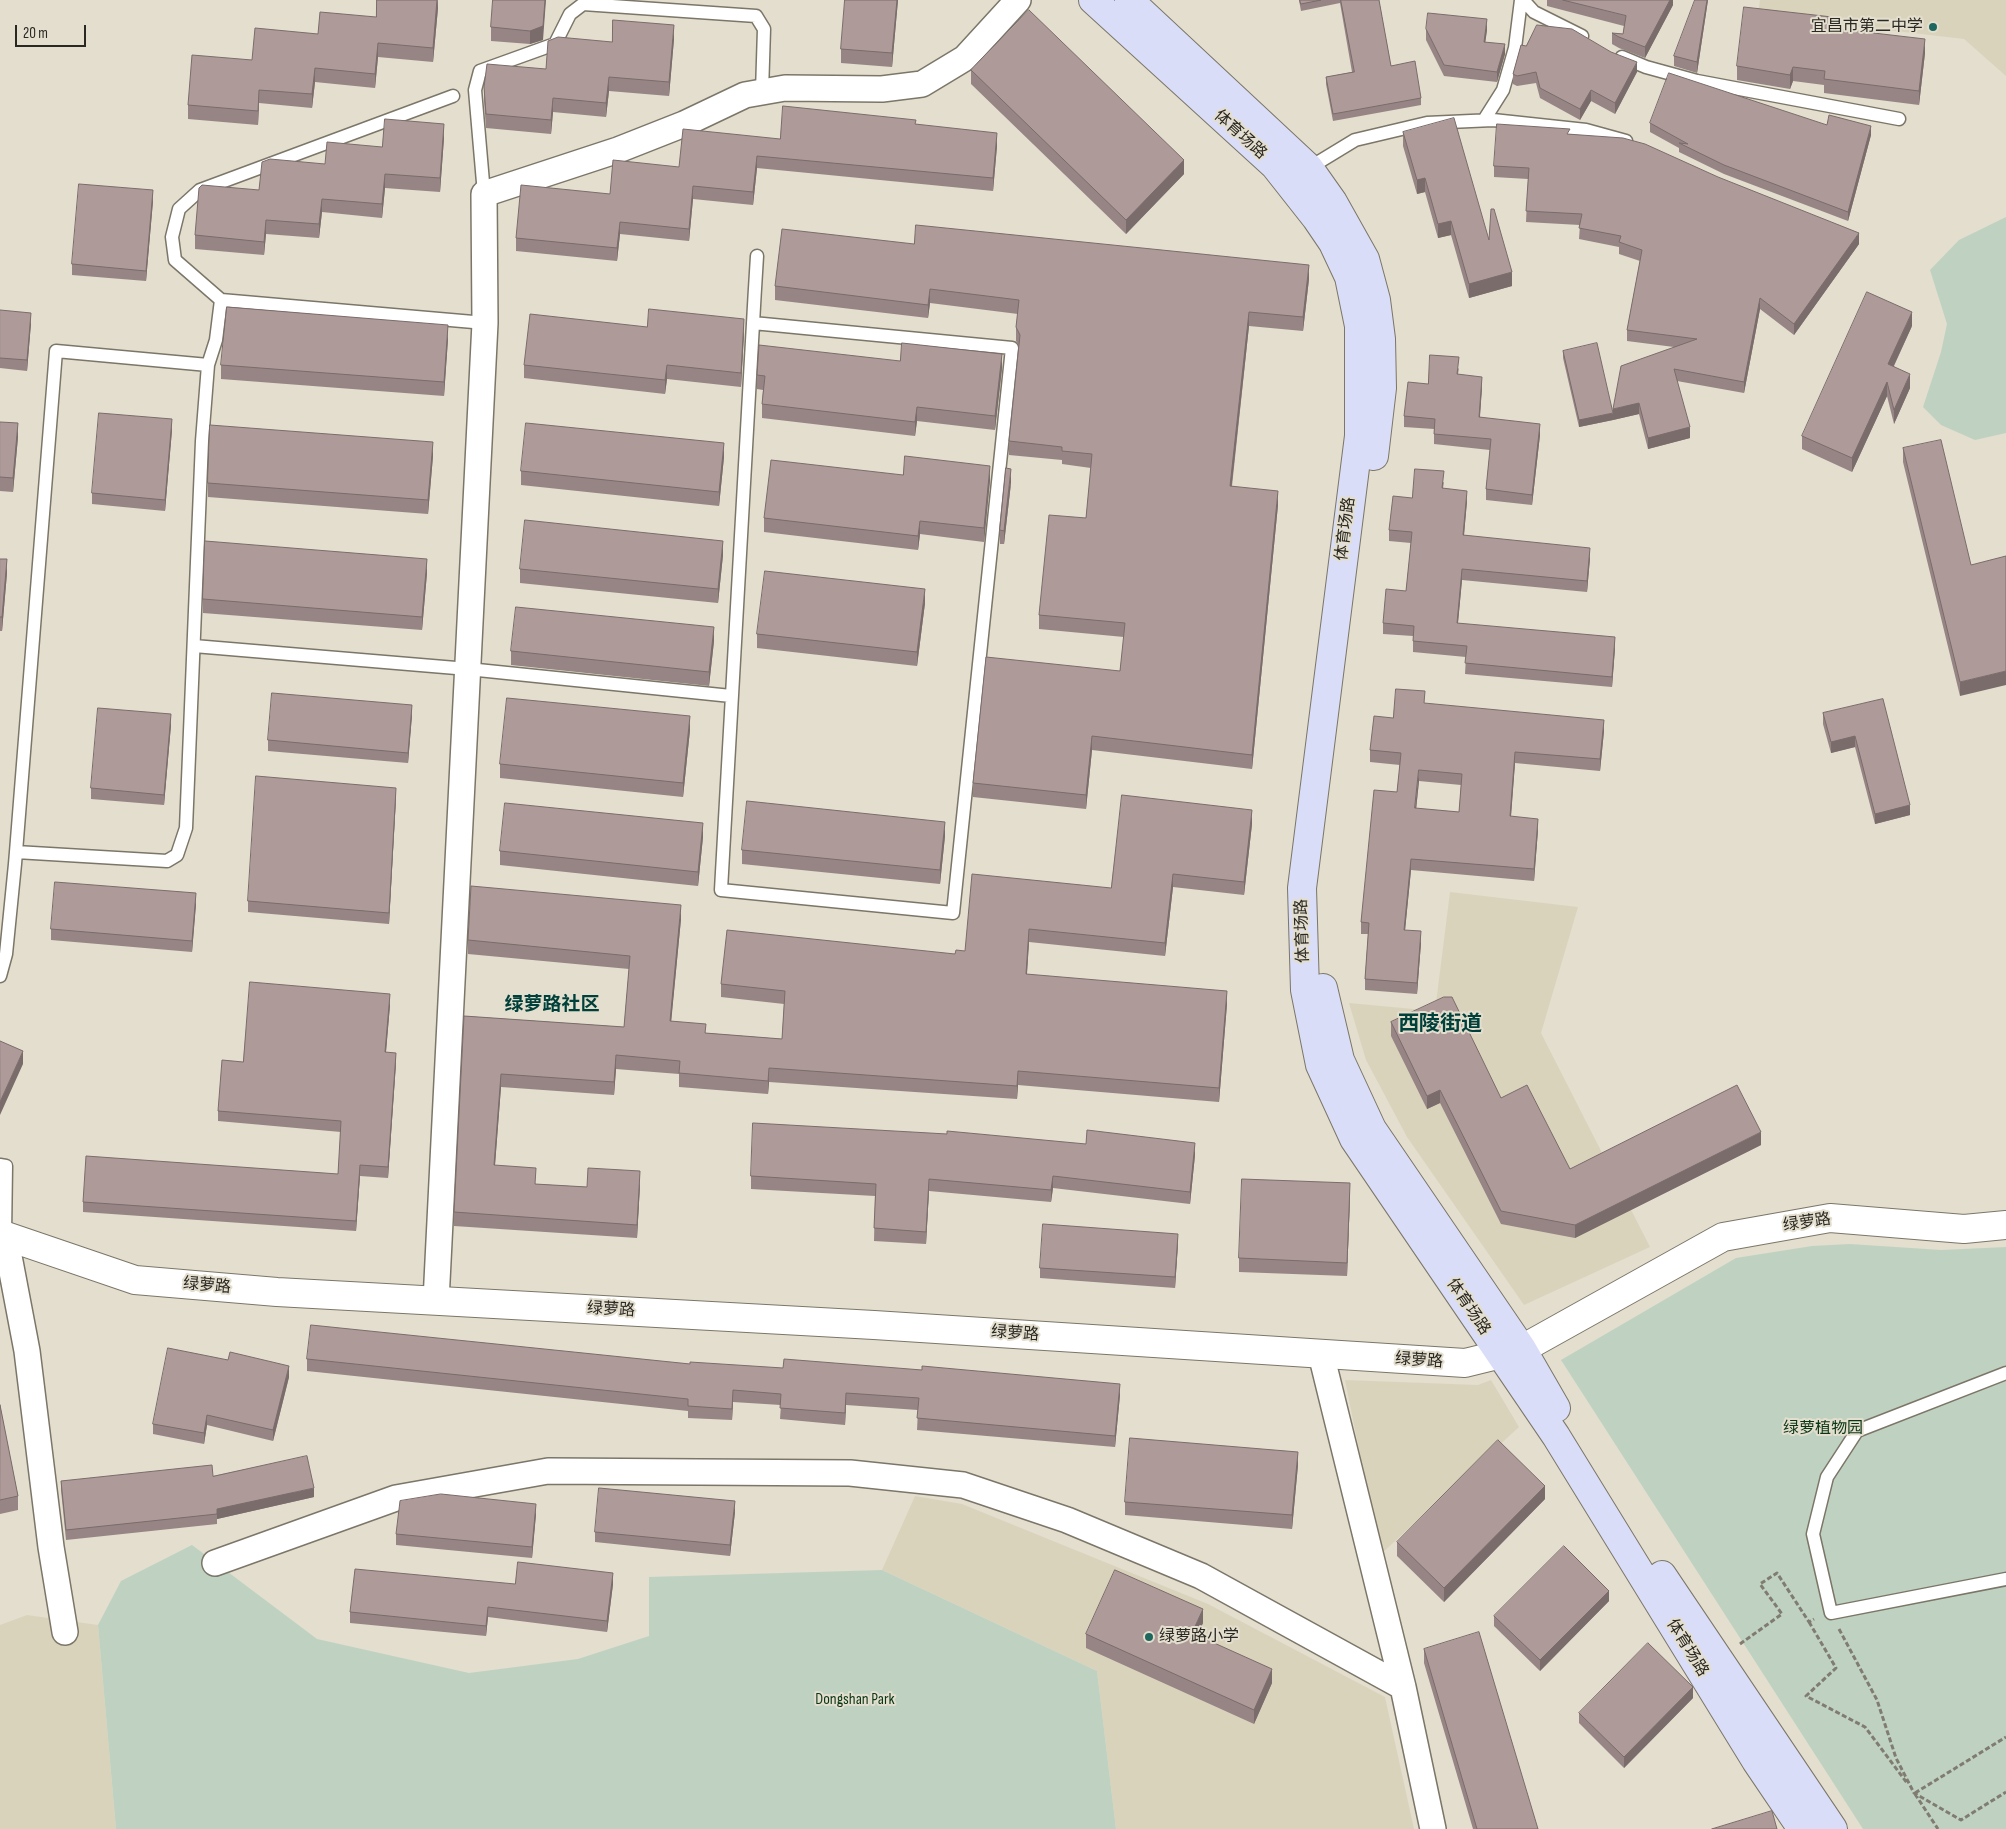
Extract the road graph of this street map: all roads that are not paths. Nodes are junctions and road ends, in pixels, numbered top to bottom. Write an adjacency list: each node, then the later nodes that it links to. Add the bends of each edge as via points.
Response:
1 (1018, 0): 7 (street, via 964,58 922,84 882,89 785,88)
2 (1093, 0): 28 (main road, 体育场路, via 1275,166 1334,243 1349,277 1359,326 1359,436 1302,888 1305,990 1320,1065 1354,1139)
3 (1129, 0): 12 (main road, 体育场路)
4 (1522, 0): 5 (lane, via 1534,12); 10 (lane, via 1515,48 1502,90)
5 (1590, 40)
6 (1607, 50): 9 (lane, via 1646,68 1697,81)
7 (762, 92): 13 (street, via 745,95 618,150); 13 (lane, via 764,29 756,16 583,4 570,14 555,44 480,71 475,90)
8 (453, 96): 15 (lane, via 200,190 179,209 172,237 175,260)
9 (1899, 119)
10 (1484, 120): 11 (lane, via 1586,130); 12 (lane, via 1427,123 1355,140)
11 (1639, 145)
12 (1310, 168): 28 (main road, 体育场路, via 1365,260 1376,300 1382,388 1320,895 1323,988 1340,1060 1372,1129)
13 (484, 194): 16 (street)
14 (757, 256): 17 (lane)
15 (221, 300): 16 (lane); 18 (lane, via 216,340)
16 (485, 323): 20 (street)
17 (753, 323): 21 (lane); 21 (lane, via 1012,348 953,913 721,890)
18 (208, 365): 19 (lane); 22 (lane, via 56,351)
19 (194, 646): 20 (lane); 22 (lane, via 186,828 177,855 167,862)
20 (468, 669): 21 (lane); 27 (street)
21 (731, 696)
22 (16, 852): 23 (lane, via 6,954)
23 (0, 976)
24 (0, 1165): 26 (lane, via 6,1166)
25 (2006, 1225): 28 (street, 绿萝路, via 1964,1229 1830,1218 1723,1238)
26 (2, 1235): 27 (street, 绿萝路, via 135,1280); 33 (street, via 27,1351)
27 (436, 1301): 29 (street, 绿萝路)
28 (1511, 1352): 29 (street, 绿萝路, via 1465,1363); 36 (main road, 体育场路, via 1556,1436 1756,1761); 37 (main road, 体育场路)
29 (1321, 1354): 34 (street)
30 (2006, 1373): 32 (lane, via 1857,1431 1827,1477 1813,1534 1831,1613)
31 (215, 1563): 34 (street, via 396,1498 548,1471 850,1473 963,1485 1067,1520 1201,1576)
32 (2006, 1579)
33 (65, 1632)
34 (1403, 1686): 35 (street)
35 (1433, 1829)
36 (1802, 1829)
37 (1833, 1829)

